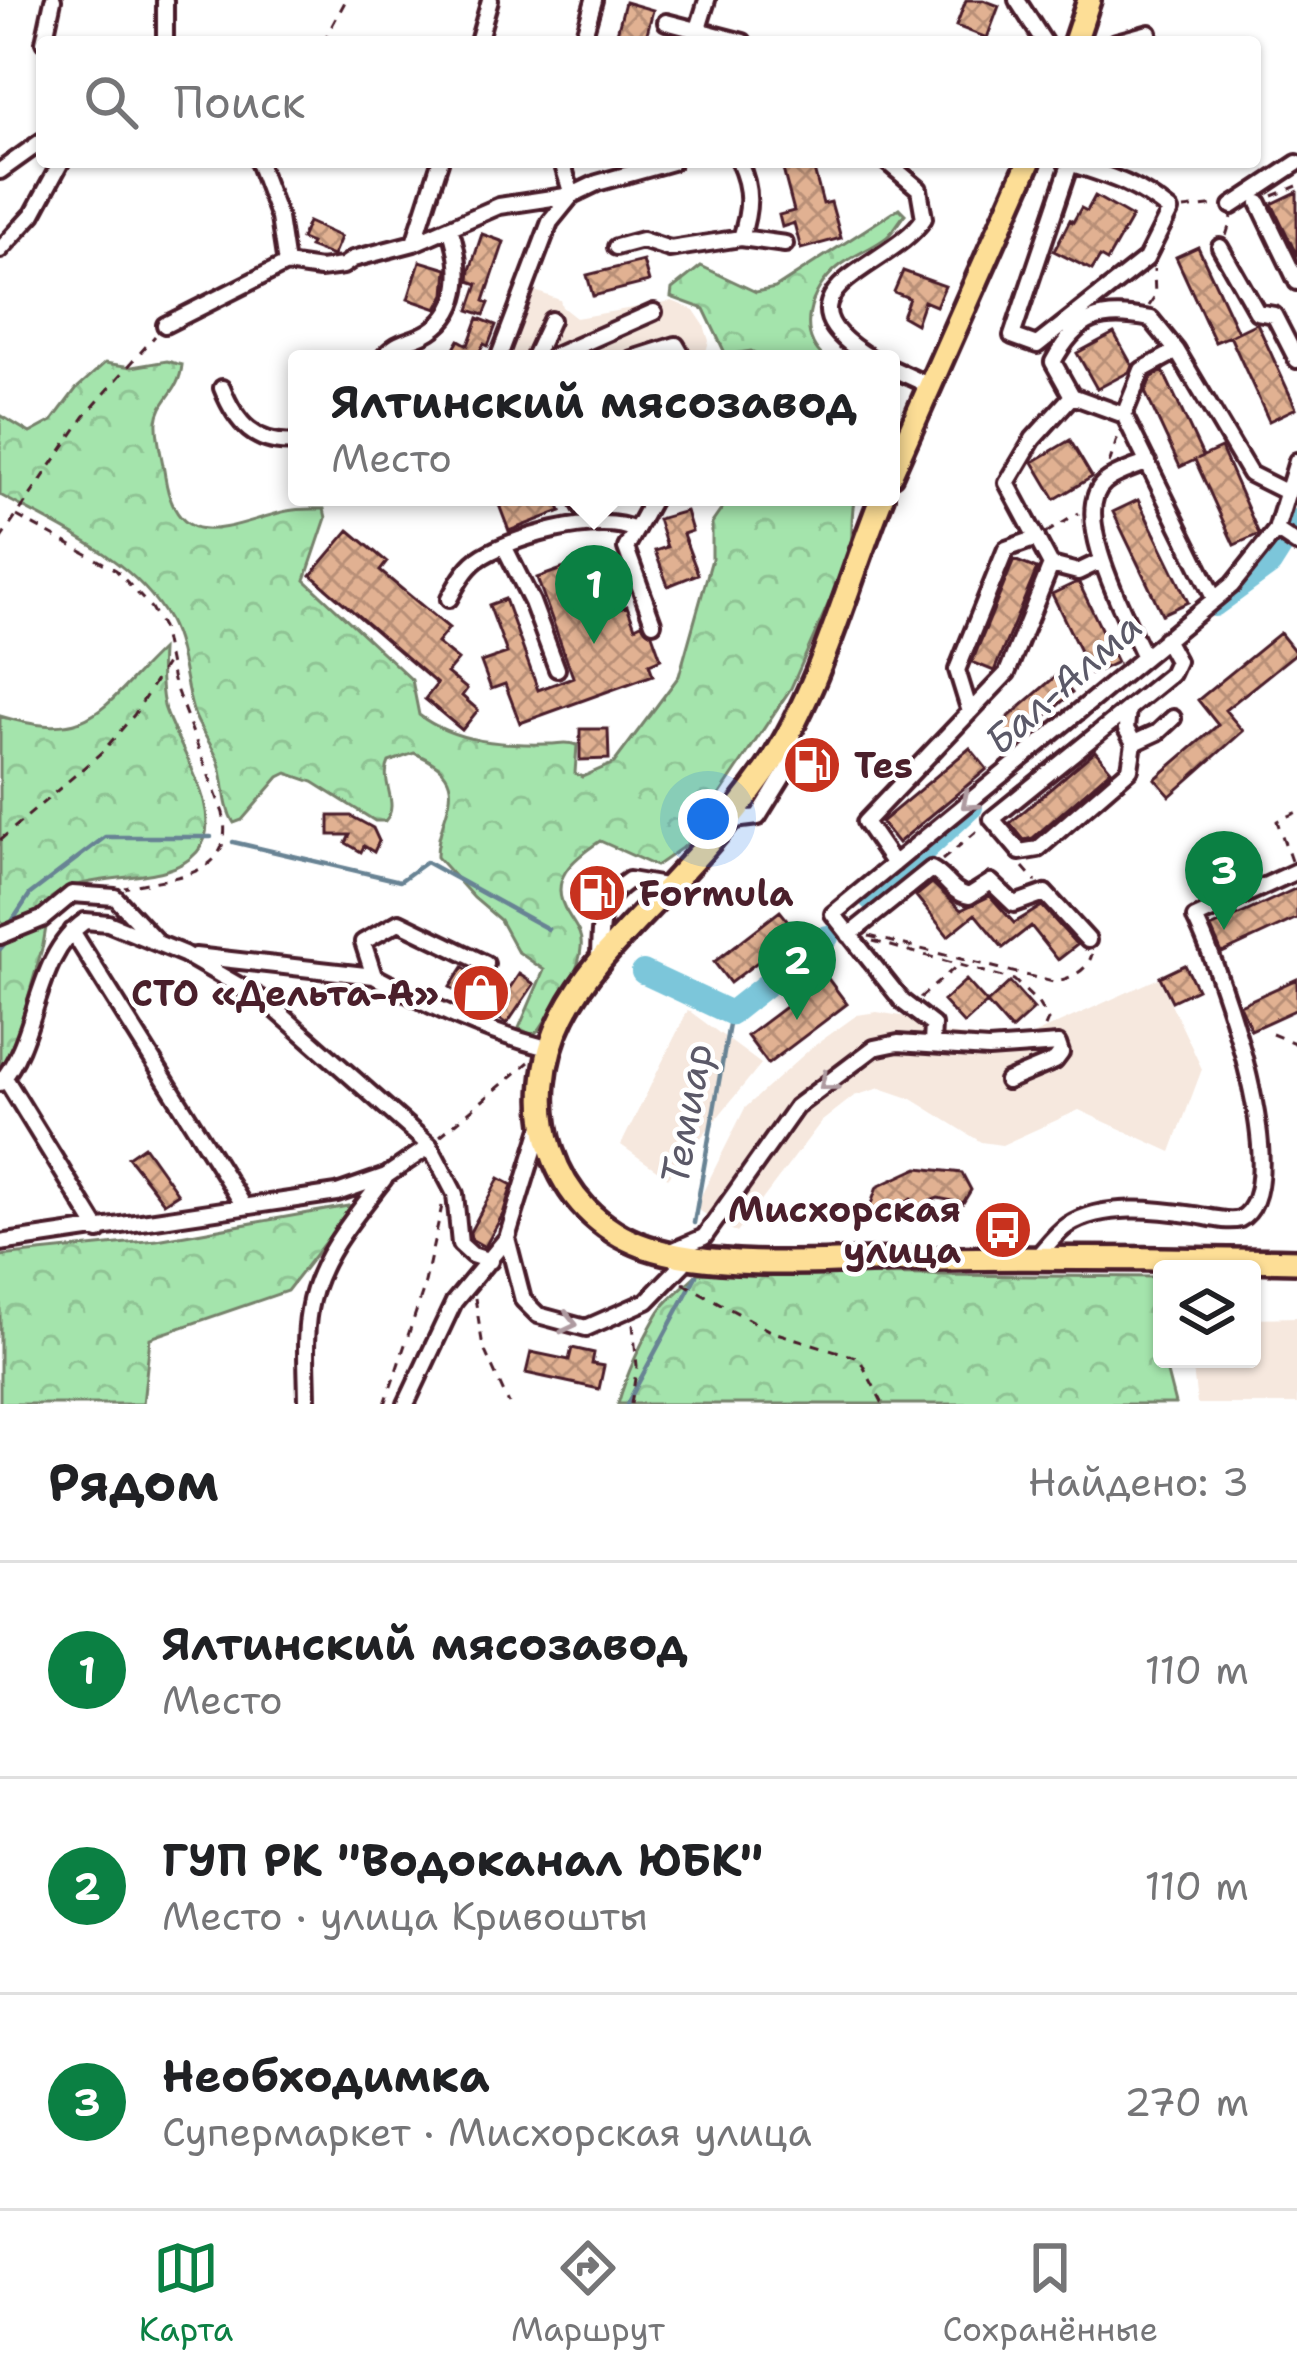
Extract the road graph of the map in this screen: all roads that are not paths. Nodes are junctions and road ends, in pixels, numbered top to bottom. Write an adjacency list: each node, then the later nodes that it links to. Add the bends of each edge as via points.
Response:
1 (53, 0): 12 (street)
2 (165, 0): 13 (street)
3 (490, 0): 14 (street)
4 (594, 0): 15 (street)
5 (706, 0): 10 (street)
6 (1017, 0): 17 (street)
7 (1077, 0): 18 (highway)
8 (1089, 0): 19 (highway)
9 (666, 22): 10 (street)
10 (698, 29): 16 (street)
11 (1149, 33): 20 (street)
12 (45, 36)
13 (165, 36)
14 (480, 36)
15 (584, 36)
16 (722, 36)
17 (1040, 36)
18 (1067, 36)
19 (1077, 36)
20 (1138, 36)
21 (36, 145): 34 (street)
22 (1297, 164): 37 (street)
23 (58, 168): 45 (street, via 33,214)
24 (260, 168): 46 (street)
25 (438, 168): 41 (street)
26 (564, 168): 35 (street)
27 (651, 168): 35 (street)
28 (742, 168): 40 (street, via 750,210)
29 (894, 168): 56 (street, via 919,189 924,218 830,298 836,333)
30 (1015, 168): 60 (highway)
31 (1026, 168): 60 (highway)
32 (1066, 168): 38 (street, via 1012,336 1037,346 1146,259)
33 (1089, 168): 38 (street, via 1141,188)
34 (0, 171)
35 (572, 195): 39 (street, via 500,206); 53 (street, via 550,222)
36 (1259, 202): 48 (street)
37 (1237, 211)
38 (1170, 212): 47 (street, via 1172,227)
39 (450, 228): 41 (street); 52 (street, via 460,283 448,313)
40 (741, 238): 42 (street); 43 (street)
41 (414, 243): 46 (street, via 343,266)
42 (785, 244)
43 (616, 247)
44 (1220, 247): 58 (street, via 1257,312 1274,315)
45 (0, 250)
46 (286, 264): 51 (street)
47 (1153, 265)
48 (1297, 282)
49 (654, 312): 55 (street)
50 (551, 320): 54 (street)
51 (165, 325)
52 (389, 350)
53 (501, 350)
54 (537, 350)
55 (568, 350)
56 (860, 350)
57 (1177, 351): 62 (street, via 1151,319 1091,319 1066,338 1054,362); 63 (street, via 1142,370); 68 (street, via 1250,474)
58 (1297, 360)
59 (900, 369): 60 (street)
60 (929, 372): 65 (highway)
61 (222, 388): 64 (street, via 247,430)
62 (1072, 396): 63 (street); 76 (street, via 1007,483)
63 (1124, 415): 67 (street)
64 (288, 442)
65 (900, 450)
66 (1297, 461): 68 (street)
67 (1148, 462): 79 (street, via 1103,483 1091,506); 81 (street)
68 (1288, 493): 75 (street)
69 (581, 506): 73 (street)
70 (649, 506): 74 (street)
71 (877, 506): 120 (highway, via 842,609 763,776 603,957 550,1048 543,1129 571,1194 599,1224)
72 (877, 506): 93 (highway, via 780,741)
73 (591, 523): 74 (street); 78 (street)
74 (634, 530): 83 (street, via 626,548)
75 (1276, 531): 77 (street); 81 (street)
76 (1037, 538): 80 (street); 88 (street, via 1006,549 957,670)
77 (1296, 542)
78 (505, 548): 82 (street, via 477,560); 86 (street)
79 (1102, 561): 80 (street, via 1078,572); 85 (street)
80 (1051, 565): 88 (street, via 1007,673)
81 (1214, 598): 84 (street)
82 (449, 599)
83 (653, 623)
84 (1167, 642): 85 (street); 87 (street, via 1177,661 1171,674)
85 (1144, 657): 91 (street, one-way to 91)
86 (557, 668)
87 (1128, 709): 90 (street); 90 (street, via 992,819 1020,852 1038,849 1130,769)
88 (970, 712): 91 (street, via 865,822)
89 (1173, 718): 90 (street)
90 (1134, 743)
91 (894, 864): 96 (street, via 833,914)
92 (1296, 871): 107 (street, via 1195,918)
93 (665, 886): 100 (highway); 100 (street, via 629,880 616,888 601,914)
94 (71, 931): 98 (street, via 95,920); 105 (street); 112 (street)
95 (0, 936): 98 (street, via 42,919 72,894 115,897)
96 (852, 938): 97 (street, via 931,869 954,893 969,896 991,883 1014,904 1045,893); 103 (street, via 933,1025)
97 (1088, 940)
98 (160, 945): 99 (street)
99 (184, 954): 102 (street); 110 (street, via 267,1002)
100 (599, 957): 104 (highway)
101 (486, 964): 102 (street, via 399,922 363,942)
102 (374, 976): 104 (street, via 498,1036)
103 (932, 1043): 106 (street, via 1058,1043 1055,1061); 113 (street, one-way to 113, via 874,1048 796,1107)
104 (548, 1048): 108 (highway)
105 (3, 1080): 114 (street)
106 (1007, 1081)
107 (1271, 1105)
108 (540, 1131): 115 (street); 120 (highway, via 578,1213 614,1239)
109 (1276, 1144): 121 (street, via 1271,1188 1258,1209 1237,1221 1158,1210 1093,1214 1066,1226)
110 (430, 1146): 111 (street); 118 (street, via 455,1194 460,1244)
111 (386, 1176): 112 (street, via 337,1193); 125 (street, via 340,1237 314,1290)
112 (244, 1206): 114 (street)
113 (722, 1213): 117 (street, via 713,1251); 120 (street)
114 (99, 1231): 116 (street)
115 (507, 1238): 118 (street); 120 (street, one-way to 120, via 523,1300 538,1315 586,1328 647,1301)
116 (0, 1243)
117 (728, 1260): 120 (highway); 121 (highway)
118 (490, 1261): 126 (street, via 454,1302)
119 (1297, 1261): 121 (highway)
120 (673, 1263): 121 (highway)
121 (1035, 1264): 122 (highway)
122 (1153, 1268)
123 (1261, 1271): 124 (highway)
124 (1297, 1273)
125 (307, 1404)
126 (406, 1404)

